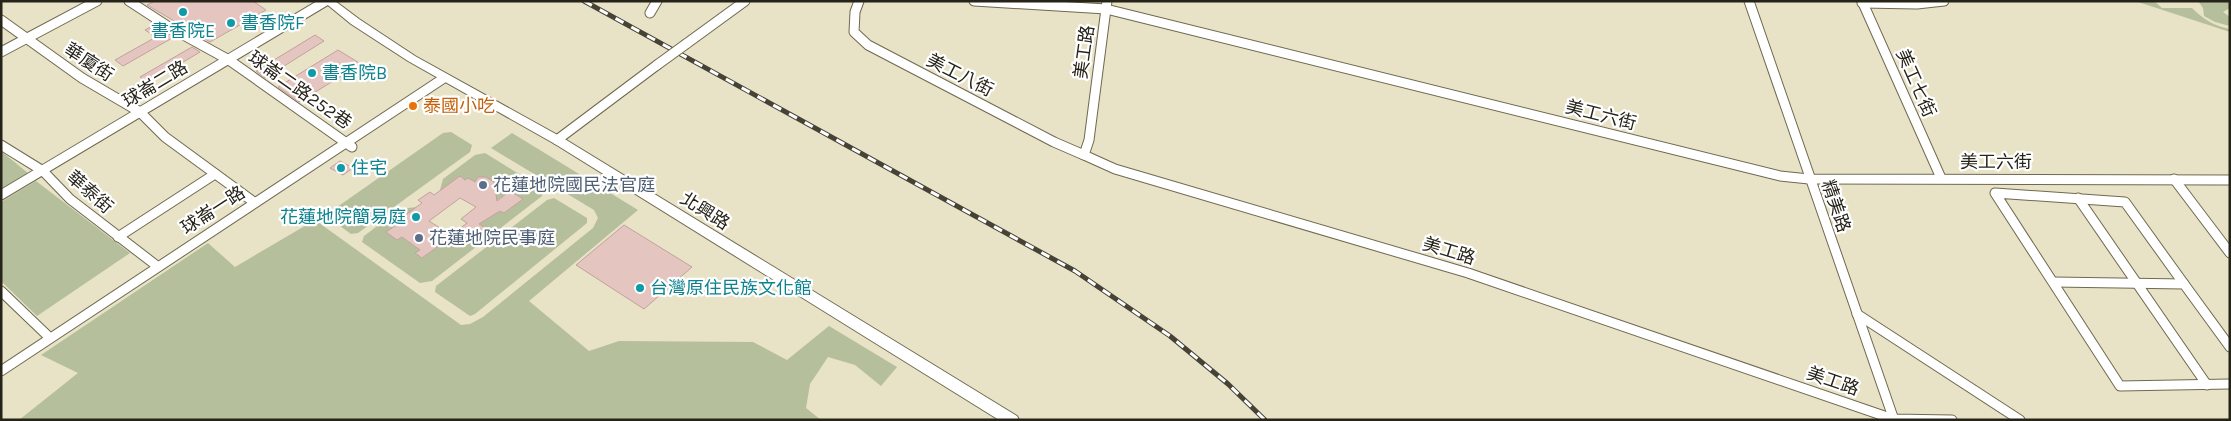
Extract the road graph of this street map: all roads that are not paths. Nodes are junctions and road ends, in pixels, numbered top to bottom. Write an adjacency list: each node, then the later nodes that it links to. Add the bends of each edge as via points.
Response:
1 (97, 1): 11 (street)
2 (129, 1): 17 (street, 球崙二路252巷)
3 (327, 1): 17 (street, 球崙二路); 18 (street, 北興路, via 352,21)
4 (657, 1): 13 (street)
5 (745, 1): 20 (street, bridge)
6 (859, 1): 23 (street, 美工八街, via 854,32 868,44)
7 (974, 1): 12 (street, 美工六街)
8 (1749, 1): 27 (street, 精美路)
9 (1944, 1): 10 (street, via 1917,4)
10 (1862, 2): 26 (street, 美工七街)
11 (85, 4): 15 (street)
12 (1106, 5): 23 (street, 美工路, via 1089,140); 27 (street, 美工六街, via 1780,176)
13 (650, 12)
14 (1, 20): 15 (street, 華廈街)
15 (27, 38): 16 (street); 19 (street, 華廈街, via 82,78)
16 (1, 52)
17 (229, 60): 19 (street, 球崙二路); 22 (street, 球崙二路252巷)
18 (444, 78): 20 (street, 北興路); 22 (street, 球崙一路)
19 (140, 112): 24 (street, 球崙二路); 25 (street, 華廈街, via 165,137)
20 (557, 140): 47 (street, 北興路)
21 (1, 145): 24 (street, 華泰街)
22 (349, 145): 32 (street, 球崙一路)
23 (1084, 155): 46 (street, 美工路, via 1115,169 1468,273)
24 (43, 171): 30 (street, 球崙二路); 33 (street, 華泰街, via 70,200)
25 (215, 174): 32 (street, 華廈街); 33 (street)
26 (1942, 178): 27 (street, 美工六街); 28 (street, 美工六街)
27 (1809, 179): 40 (street, 精美路)
28 (2174, 179): 29 (street, 美工六街); 34 (street)
29 (2230, 180)
30 (1, 195)
31 (2078, 198): 36 (street, via 1995,193); 37 (street); 38 (street, via 2125,202)
32 (254, 202): 35 (street, 球崙一路)
33 (118, 237): 35 (street, 華泰街)
34 (2230, 253)
35 (157, 266): 41 (street, 球崙一路)
36 (2054, 282): 37 (street); 44 (street, via 2120,386)
37 (2137, 283): 38 (street); 44 (street)
38 (2184, 284): 42 (street)
39 (1, 291): 41 (street)
40 (1857, 314): 46 (street, 精美路); 49 (street)
41 (49, 337): 43 (street, 球崙一路)
42 (2230, 347)
43 (1, 371)
44 (2207, 384): 45 (street)
45 (2230, 384)
46 (1894, 419): 48 (street, 美工路)
47 (1012, 420)
48 (1952, 420)
49 (2020, 420)

